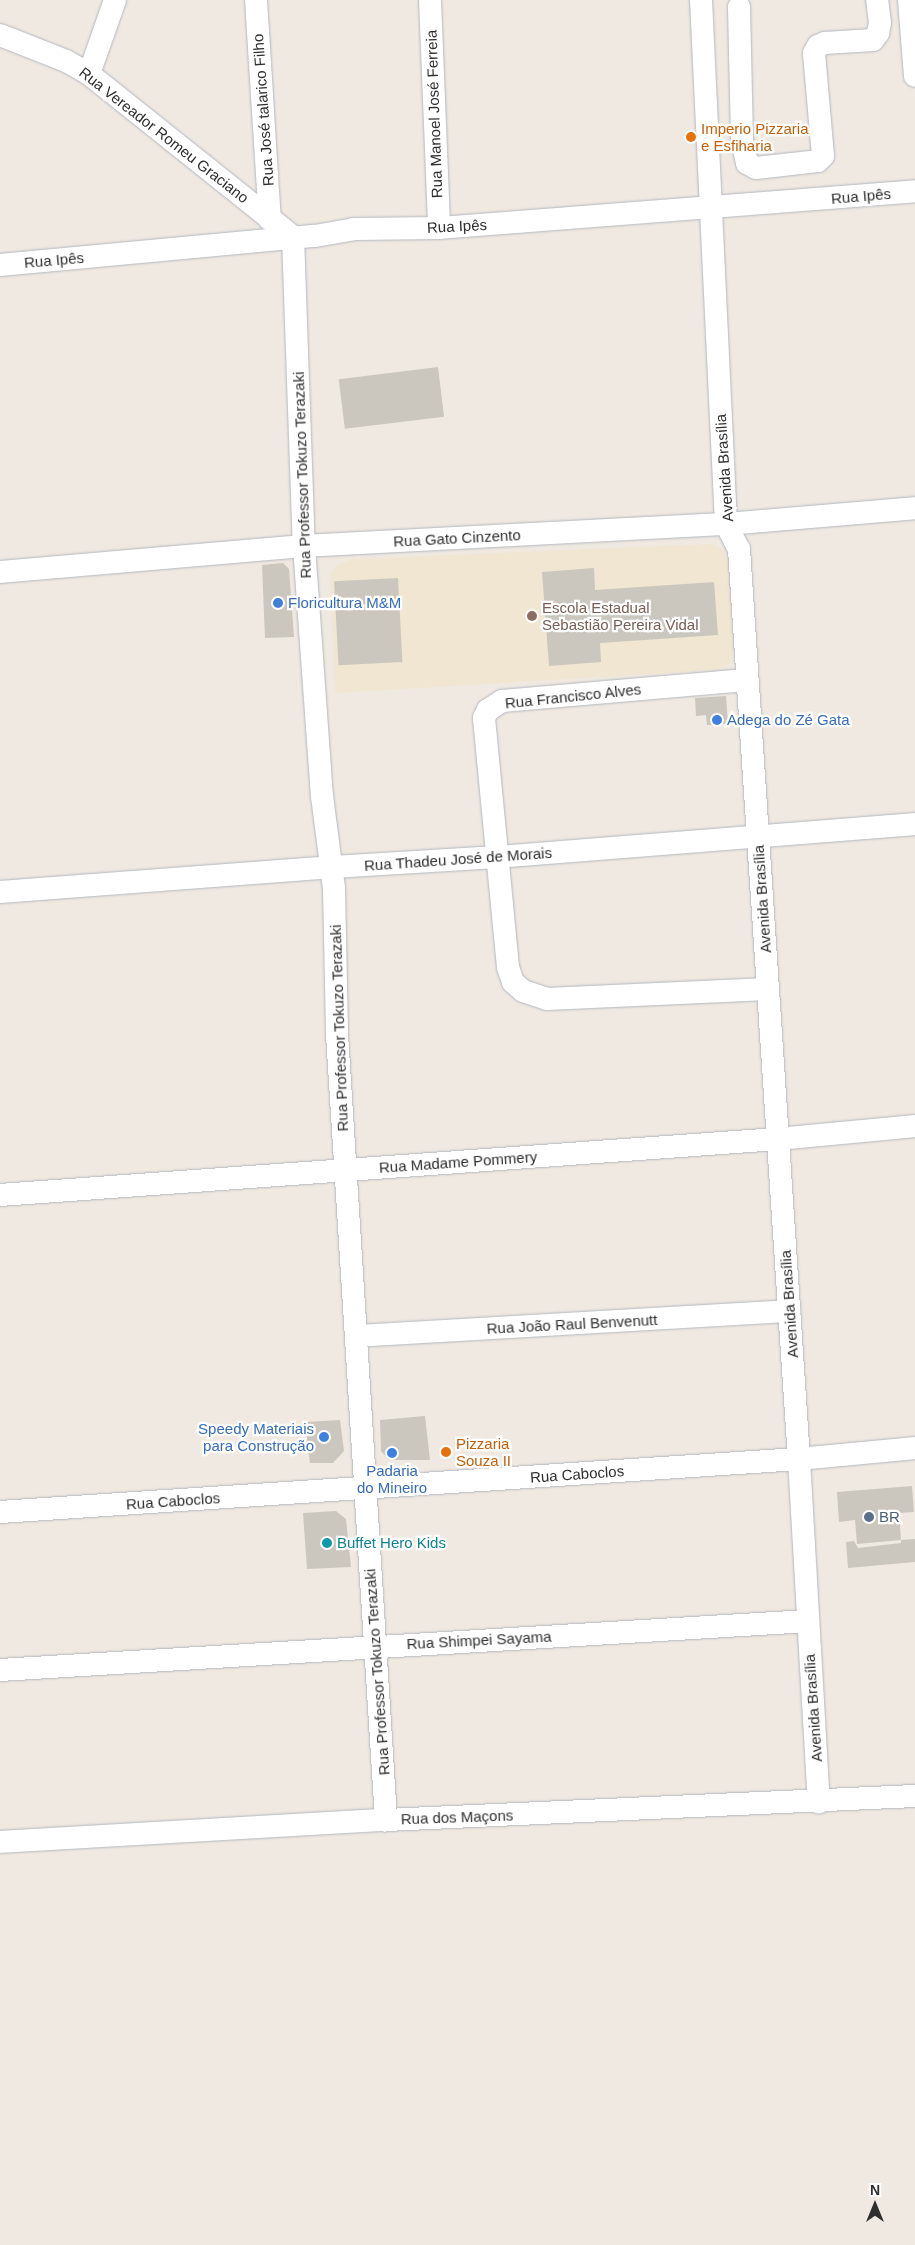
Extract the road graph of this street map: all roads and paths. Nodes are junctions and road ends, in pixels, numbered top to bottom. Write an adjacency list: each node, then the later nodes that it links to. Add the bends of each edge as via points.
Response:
1 (115, 0): 9 (street)
2 (256, 0): 13 (street, Rua José talarico Filho)
3 (430, 0): 14 (street, Rua Manoel José Ferreia)
4 (701, 0): 12 (street, Avenida Brasília)
5 (877, 0): 7 (street, via 880,23 873,40 825,43 814,53 821,159 756,168 747,163 742,141)
6 (909, 0): 10 (street)
7 (739, 7)
8 (0, 35): 9 (street, Rua Vereador Romeu Graciano, via 66,61)
9 (89, 74): 13 (street, Rua Vereador Romeu Graciano)
10 (915, 76)
11 (915, 191): 12 (street, Rua Ipês)
12 (711, 209): 14 (street, Rua Ipês); 18 (street, Avenida Brasília)
13 (270, 220): 15 (street, Rua Vereador Romeu Graciano)
14 (439, 228): 15 (street, Rua Ipês, via 354,230)
15 (293, 237): 16 (street, Rua Ipês); 19 (street, Rua Professor Tokuzo Terazaki)
16 (0, 265)
17 (915, 508): 18 (street, Rua Gato Cinzento)
18 (726, 524): 19 (street, Rua Gato Cinzento); 21 (street, Avenida Brasília, via 739,549)
19 (304, 546): 20 (street, Rua Gato Cinzento); 25 (street, Rua Professor Tokuzo Terazaki, via 322,796)
20 (0, 572)
21 (746, 680): 23 (street, Avenida Brasília); 24 (street, Rua Francisco Alves, via 494,705 484,718)
22 (915, 824): 23 (street, Rua Thadeu José de Morais)
23 (758, 837): 24 (street, Rua Thadeu José de Morais); 27 (street, Avenida Brasília)
24 (497, 857): 25 (street, Rua Thadeu José de Morais); 27 (street, Rua Francisco Alves, via 508,967 513,982 529,994 548,999)
25 (333, 867): 26 (street, Rua Thadeu José de Morais); 30 (street, Rua Professor Tokuzo Terazaki, via 337,1034)
26 (0, 892)
27 (768, 989): 29 (street, Avenida Brasília)
28 (915, 1126): 29 (street, Rua Madame Pommery)
29 (778, 1139): 30 (street, Rua Madame Pommery); 32 (street, Avenida Brasília)
30 (346, 1170): 31 (street, Rua Madame Pommery); 33 (street, Rua Professor Tokuzo Terazaki)
31 (0, 1195)
32 (789, 1311): 33 (street, Rua João Raul Benvenutt); 35 (street, Avenida Brasília)
33 (356, 1336): 36 (street, Rua Professor Tokuzo Terazaki)
34 (915, 1448): 35 (street, Rua Caboclos)
35 (800, 1459): 36 (street, Rua Caboclos); 38 (street, Avenida Brasília)
36 (366, 1489): 37 (street, Rua Caboclos); 39 (street, Rua Professor Tokuzo Terazaki)
37 (0, 1512)
38 (808, 1621): 39 (street, Rua Shimpei Sayama); 42 (street, Avenida Brasília)
39 (375, 1646): 40 (street, Rua Shimpei Sayama); 43 (street, Rua Professor Tokuzo Terazaki)
40 (0, 1670)
41 (915, 1796): 42 (street, Rua dos Maçons)
42 (819, 1802): 43 (street, Rua dos Maçons)
43 (386, 1820): 44 (street, Rua dos Maçons)
44 (0, 1842)

